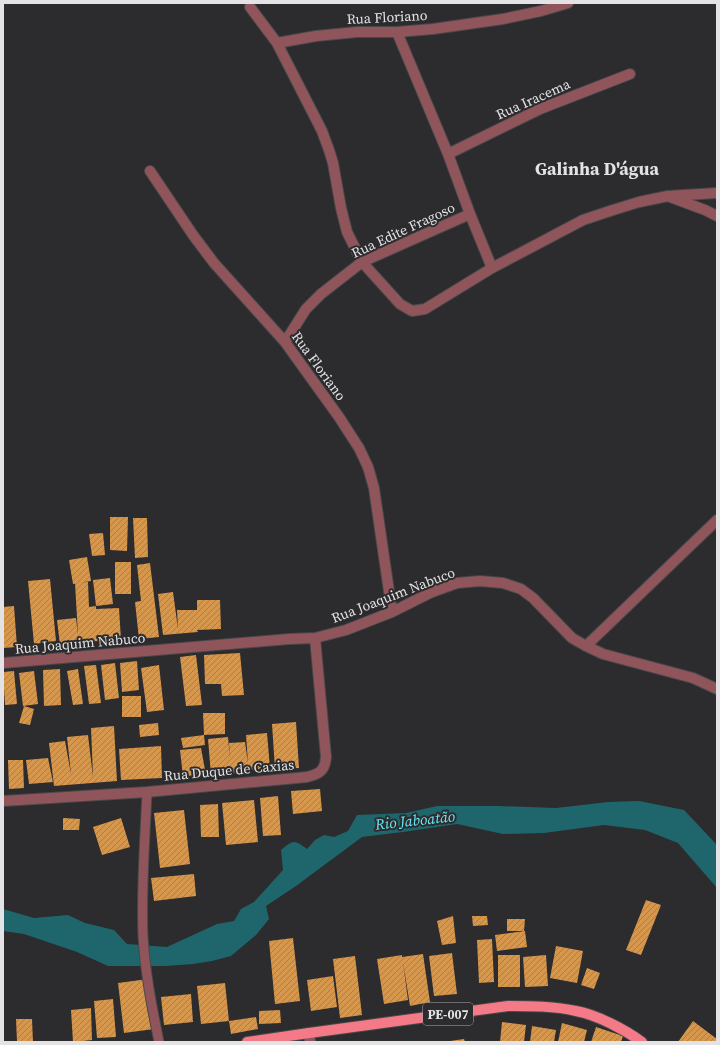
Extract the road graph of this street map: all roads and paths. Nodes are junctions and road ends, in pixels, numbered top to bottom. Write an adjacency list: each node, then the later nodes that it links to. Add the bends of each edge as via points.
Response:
1 (568, 3): 3 (street, Rua Floriano, via 502,19)
2 (250, 7): 4 (street)
3 (397, 32): 4 (street, Rua Floriano, via 357,32); 6 (street)
4 (277, 43): 12 (street, via 322,131 333,163 347,232)
5 (630, 74): 6 (street, Rua Iracema, via 540,109)
6 (448, 154): 10 (street)
7 (150, 171): 14 (street, Rua Floriano, via 192,235 214,263)
8 (717, 193): 9 (street)
9 (668, 196): 11 (street); 13 (street, via 639,202 583,220)
10 (470, 214): 12 (street, Rua Edite Fragoso); 13 (street)
11 (717, 216)
12 (362, 262): 13 (street, via 400,304 412,311 425,309); 14 (street, Rua Edite Fragoso, via 321,294 306,310)
13 (492, 268)
14 (285, 342): 16 (street, Rua Floriano, via 359,448 368,467 374,488)
15 (717, 520): 18 (street)
16 (392, 612): 17 (street, Rua Joaquim Nabuco, via 346,630); 18 (street, Rua Joaquim Nabuco, via 457,583 503,583 521,589 533,598 572,638)
17 (315, 638): 19 (street, Rua Joaquim Nabuco); 21 (street, Rua Duque de Caxias, via 326,757 325,764 319,772 307,777)
18 (586, 646): 20 (street, Rua Joaquim Nabuco, via 603,654 693,678)
19 (3, 663)
20 (717, 688)
21 (147, 792): 22 (street, Rua Duque de Caxias); 25 (lane, via 142,899 143,937)
22 (3, 801)
23 (310, 1037): 24 (main road, PE-007, via 508,1006 539,1006 576,1011 600,1019); 26 (main road, PE-007)
24 (630, 1038): 27 (main road, PE-007)
25 (159, 1042)
26 (247, 1042)
27 (642, 1042)

